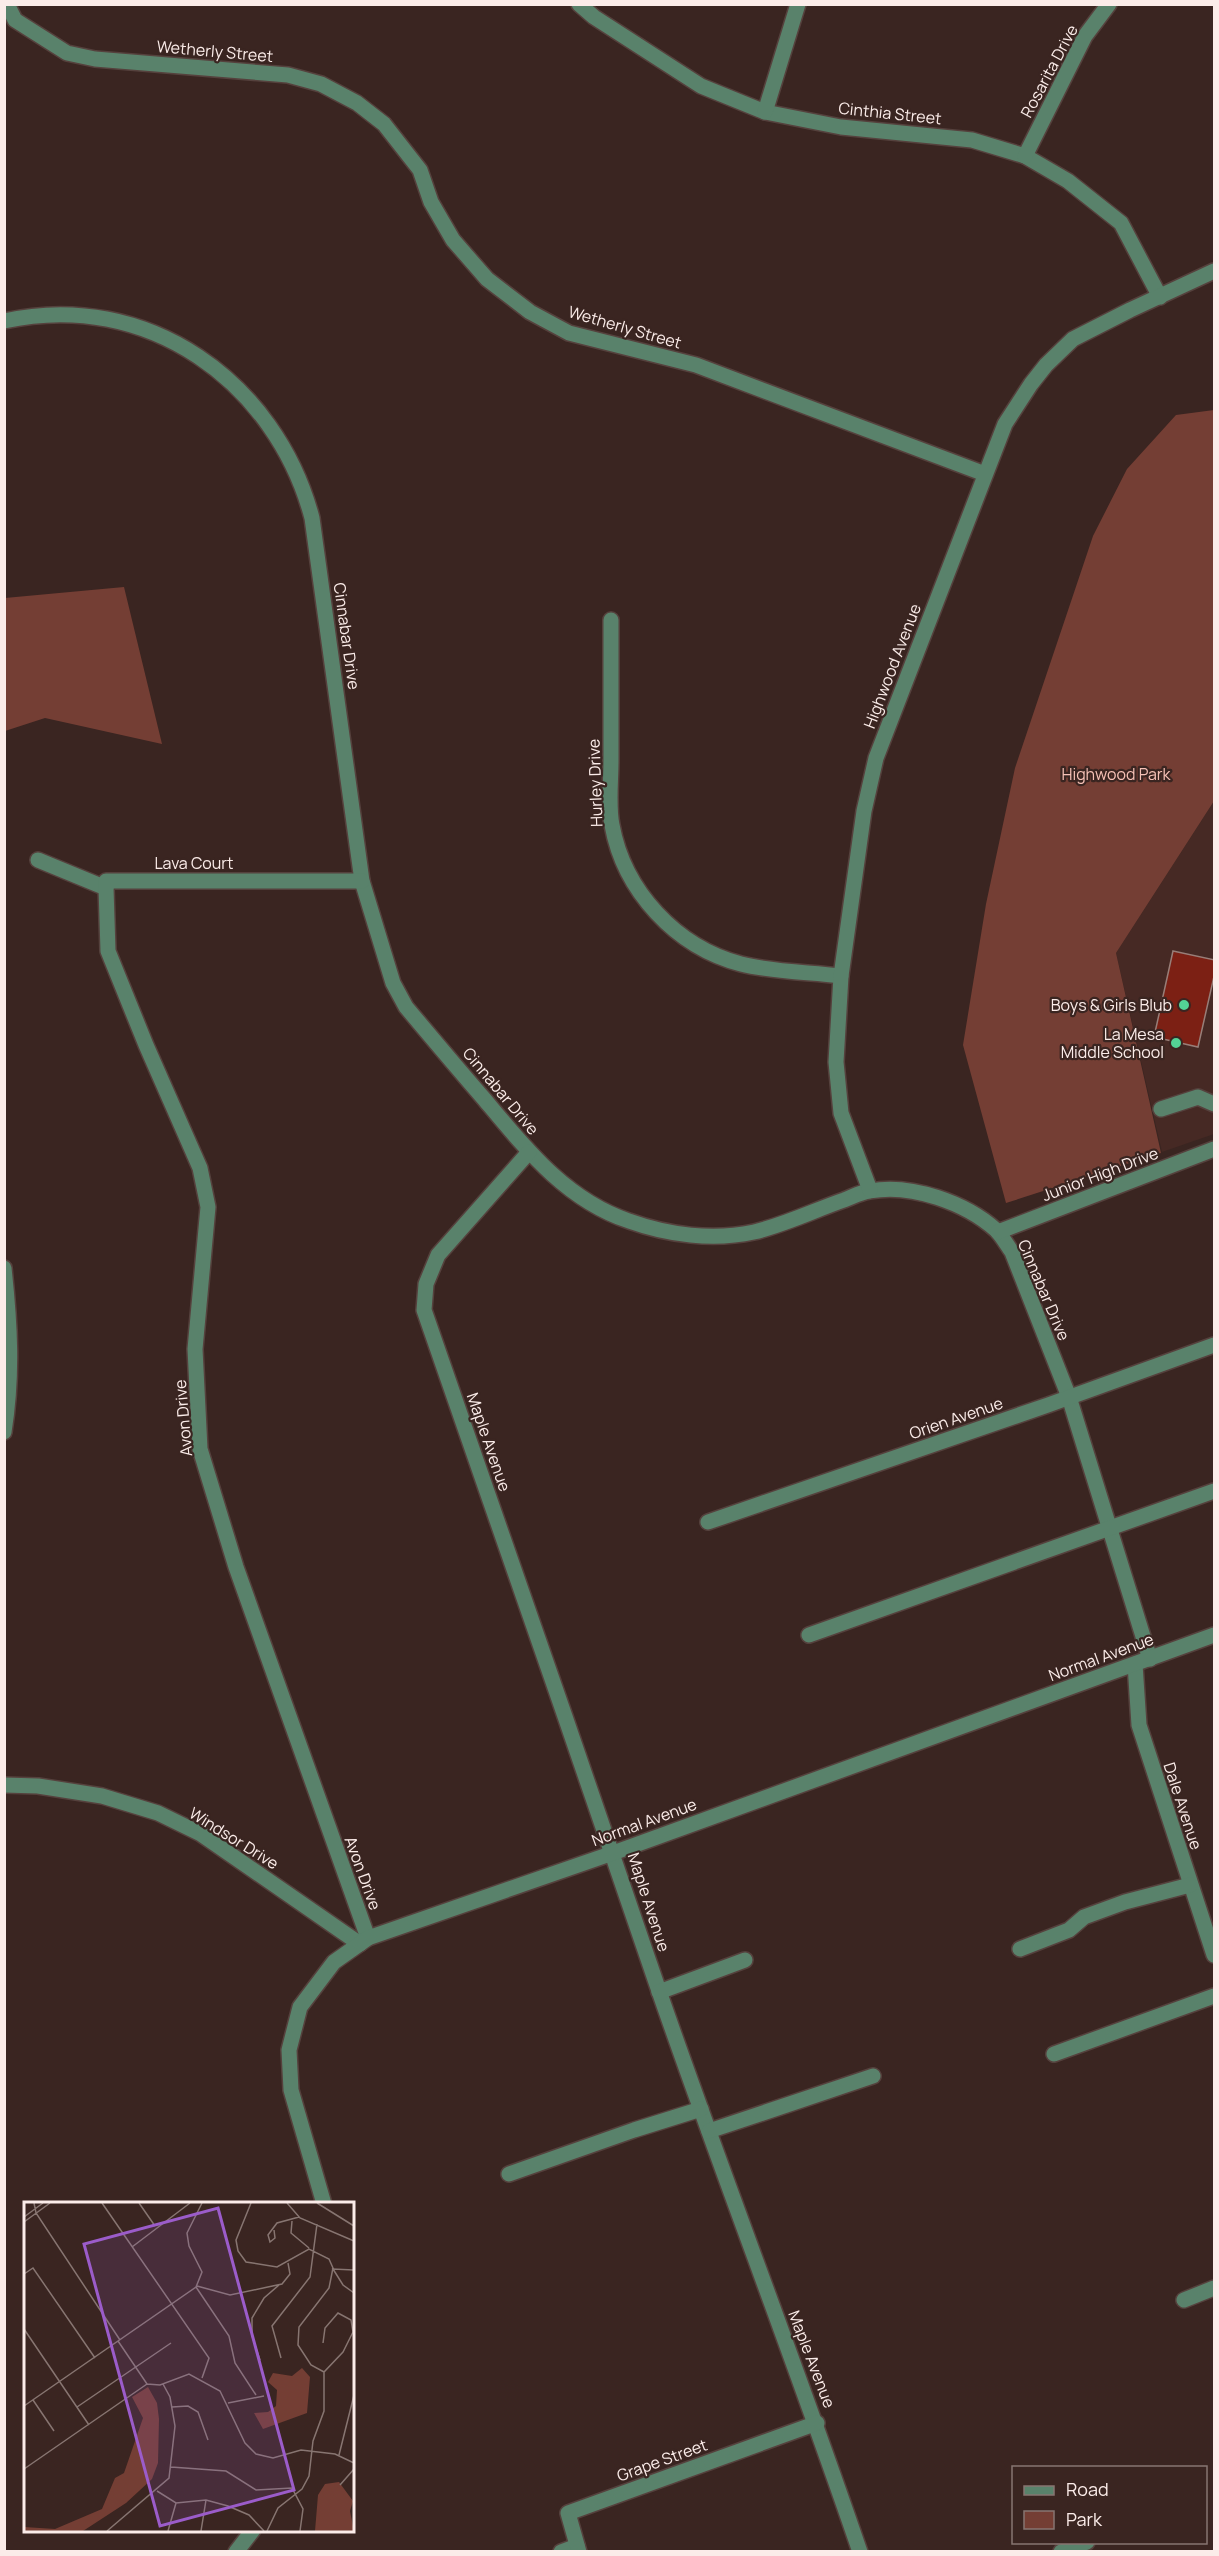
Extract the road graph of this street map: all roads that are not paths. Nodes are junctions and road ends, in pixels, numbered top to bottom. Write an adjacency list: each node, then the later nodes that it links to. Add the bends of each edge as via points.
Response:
1 (7, 4): 10 (street, Wetherly Street, via 15,20 67,53 95,59 288,75 321,84 357,103 384,124 420,170 431,202 453,240 487,279 530,312 569,333 696,365)
2 (579, 4): 5 (street, Cinthia Street, via 701,86)
3 (798, 4): 5 (street)
4 (1109, 4): 6 (street, Rosarita Drive, via 1085,36)
5 (765, 112): 6 (street, Cinthia Street, via 841,128 972,140)
6 (1025, 156): 8 (street, Cinthia Street, via 1068,181 1121,223)
7 (1215, 272): 8 (street, Highwood Avenue)
8 (1160, 297): 10 (street, Highwood Avenue, via 1073,339 1046,365 1005,424)
9 (4, 321): 13 (street, Cinnabar Drive, via 77,316 153,333 220,372 272,427 296,471 312,519)
10 (985, 474): 15 (street, Highwood Avenue, via 876,758 864,810)
11 (611, 620): 15 (street, Hurley Drive, via 611,823 622,862 632,880 663,920 704,949 760,968)
12 (38, 860): 14 (street)
13 (362, 881): 14 (street, Lava Court, via 106,881); 19 (street, Cinnabar Drive, via 393,983 406,1007)
14 (106, 888): 35 (street, Avon Drive, via 108,951 200,1168 208,1207 195,1349 200,1449 236,1567)
15 (841, 976): 20 (street, Highwood Avenue, via 836,1062 841,1113)
16 (1215, 1104): 17 (street, via 1198,1097)
17 (1161, 1109)
18 (1215, 1149): 21 (street, Junior High Drive)
19 (529, 1152): 20 (street, Cinnabar Drive, via 560,1182 603,1210 627,1221 678,1234 755,1232); 33 (street, Maple Avenue, via 438,1255 426,1284 424,1310)
20 (870, 1190): 21 (street, Cinnabar Drive, via 916,1192 939,1198 977,1215)
21 (998, 1232): 24 (street, Cinnabar Drive, via 1012,1252)
22 (4, 1268): 25 (street, via 11,1358)
23 (1215, 1345): 24 (street, Orien Avenue)
24 (1069, 1397): 27 (street, Orien Avenue); 28 (street, Cinnabar Drive)
25 (4, 1431)
26 (1215, 1491): 28 (street)
27 (708, 1522)
28 (1110, 1528): 29 (street); 31 (street, Cinnabar Drive)
29 (809, 1635)
30 (1215, 1635): 31 (street, Normal Avenue)
31 (1142, 1661): 33 (street, Normal Avenue); 34 (street, Dale Avenue, via 1139,1725)
32 (4, 1785): 35 (street, Windsor Drive, via 102,1796 158,1814 201,1834)
33 (613, 1853): 35 (street, Normal Avenue); 39 (street, Maple Avenue)
34 (1190, 1885): 36 (street, via 1084,1917 1069,1930); 37 (street, Dale Avenue)
35 (364, 1941): 46 (street, Normal Avenue, via 334,1962 300,2007 289,2050 291,2090)
36 (1020, 1949)
37 (1215, 1955)
38 (745, 1960): 39 (street)
39 (660, 1992): 43 (street, Maple Avenue)
40 (1215, 1996): 41 (street)
41 (1054, 2054)
42 (873, 2076): 44 (street)
43 (701, 2109): 44 (street, Maple Avenue); 45 (street)
44 (709, 2131): 49 (street, Maple Avenue)
45 (508, 2174)
46 (323, 2202)
47 (1215, 2288): 48 (street)
48 (1184, 2300)
49 (816, 2423): 52 (street, Grape Street, via 568,2513); 55 (street, Maple Avenue)
50 (251, 2532): 53 (street)
51 (1082, 2544): 56 (street)
52 (578, 2549): 54 (street, Grape Street)
53 (236, 2552)
54 (561, 2552)
55 (860, 2552)
56 (1061, 2552)

